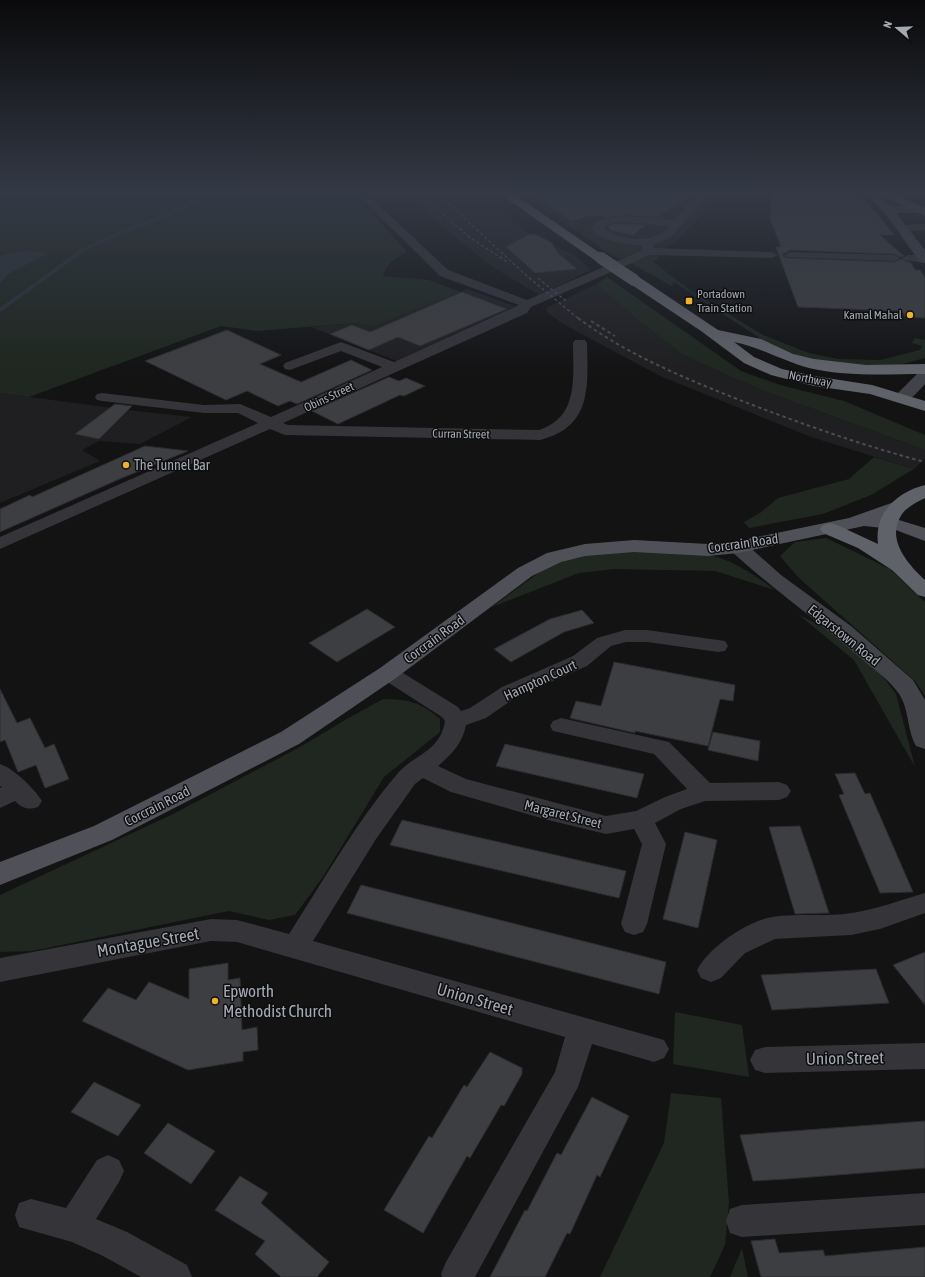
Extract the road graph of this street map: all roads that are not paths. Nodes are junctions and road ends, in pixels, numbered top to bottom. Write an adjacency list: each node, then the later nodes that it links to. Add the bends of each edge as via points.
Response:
1 (422, 252): 10 (street, via 444,273)
2 (592, 252): 11 (highway, Northway, bridge)
3 (635, 252): 10 (street, Obins Street)
4 (704, 252): 5 (street, via 769,258)
5 (771, 252)
6 (790, 256): 7 (street)
7 (894, 258)
8 (908, 258): 9 (street)
9 (925, 259)
10 (527, 304): 14 (street, Obins Street, via 522,310)
11 (713, 331): 15 (highway, via 756,342 788,357 813,364 866,370); 17 (highway, Northway, via 737,353 777,372 814,381)
12 (580, 343): 21 (street, Curran Street, via 580,391 576,406 567,422 552,432 522,436 285,430)
13 (290, 366): 14 (street, via 341,346)
14 (394, 367): 21 (street, Obins Street)
15 (925, 369)
16 (925, 375): 17 (street)
17 (906, 393): 19 (highway, Northway); 20 (highway)
18 (102, 397): 21 (street, Curran Street, via 204,409 240,408)
19 (925, 397)
20 (925, 405)
21 (271, 424): 26 (street, Obins Street)
22 (925, 491): 23 (highway)
23 (893, 514): 24 (main road, Corcrain Road); 25 (main road, Corcrain Road, via 906,525); 28 (highway, via 885,535 887,548)
24 (830, 529): 27 (main road, Corcrain Road); 28 (highway, via 865,544)
25 (925, 535)
26 (0, 544)
27 (738, 547): 31 (main road, Corcrain Road, via 708,550 634,546 585,550 554,557 525,572); 34 (street, Edgarstown Road, via 774,579 843,631 905,685 918,708)
28 (900, 568): 29 (highway)
29 (925, 591)
30 (718, 646): 32 (street, Hampton Court, via 647,636 625,636 604,642 580,661 510,692 478,713)
31 (388, 673): 32 (street, via 450,712); 41 (main road, Corcrain Road, via 290,738 103,833)
32 (456, 721): 35 (street, via 454,733 446,747)
33 (561, 726): 38 (street, via 661,748)
34 (925, 740)
35 (420, 767): 40 (street, Margaret Street, via 458,786 606,825); 44 (street, via 407,778 367,832)
36 (0, 772): 39 (street)
37 (779, 791): 38 (street, Margaret Street)
38 (704, 792): 40 (street, Margaret Street)
39 (16, 796)
40 (640, 819): 43 (street, via 654,844)
41 (0, 874)
42 (925, 903): 46 (street, via 880,918 851,924 772,928 736,945)
43 (634, 924)
44 (295, 948): 45 (street, Montague Street, via 237,931 211,930); 47 (street, Union Street)
45 (0, 970)
46 (711, 970)
47 (582, 1029): 48 (street, Union Street); 56 (street, via 568,1077)
48 (654, 1049)
49 (925, 1056): 50 (street, Union Street)
50 (765, 1060)
51 (108, 1171): 55 (street)
52 (925, 1209): 54 (street)
53 (31, 1215): 55 (street)
54 (742, 1221)
55 (74, 1226): 57 (street, via 115,1244)
56 (458, 1274)
57 (175, 1277)

